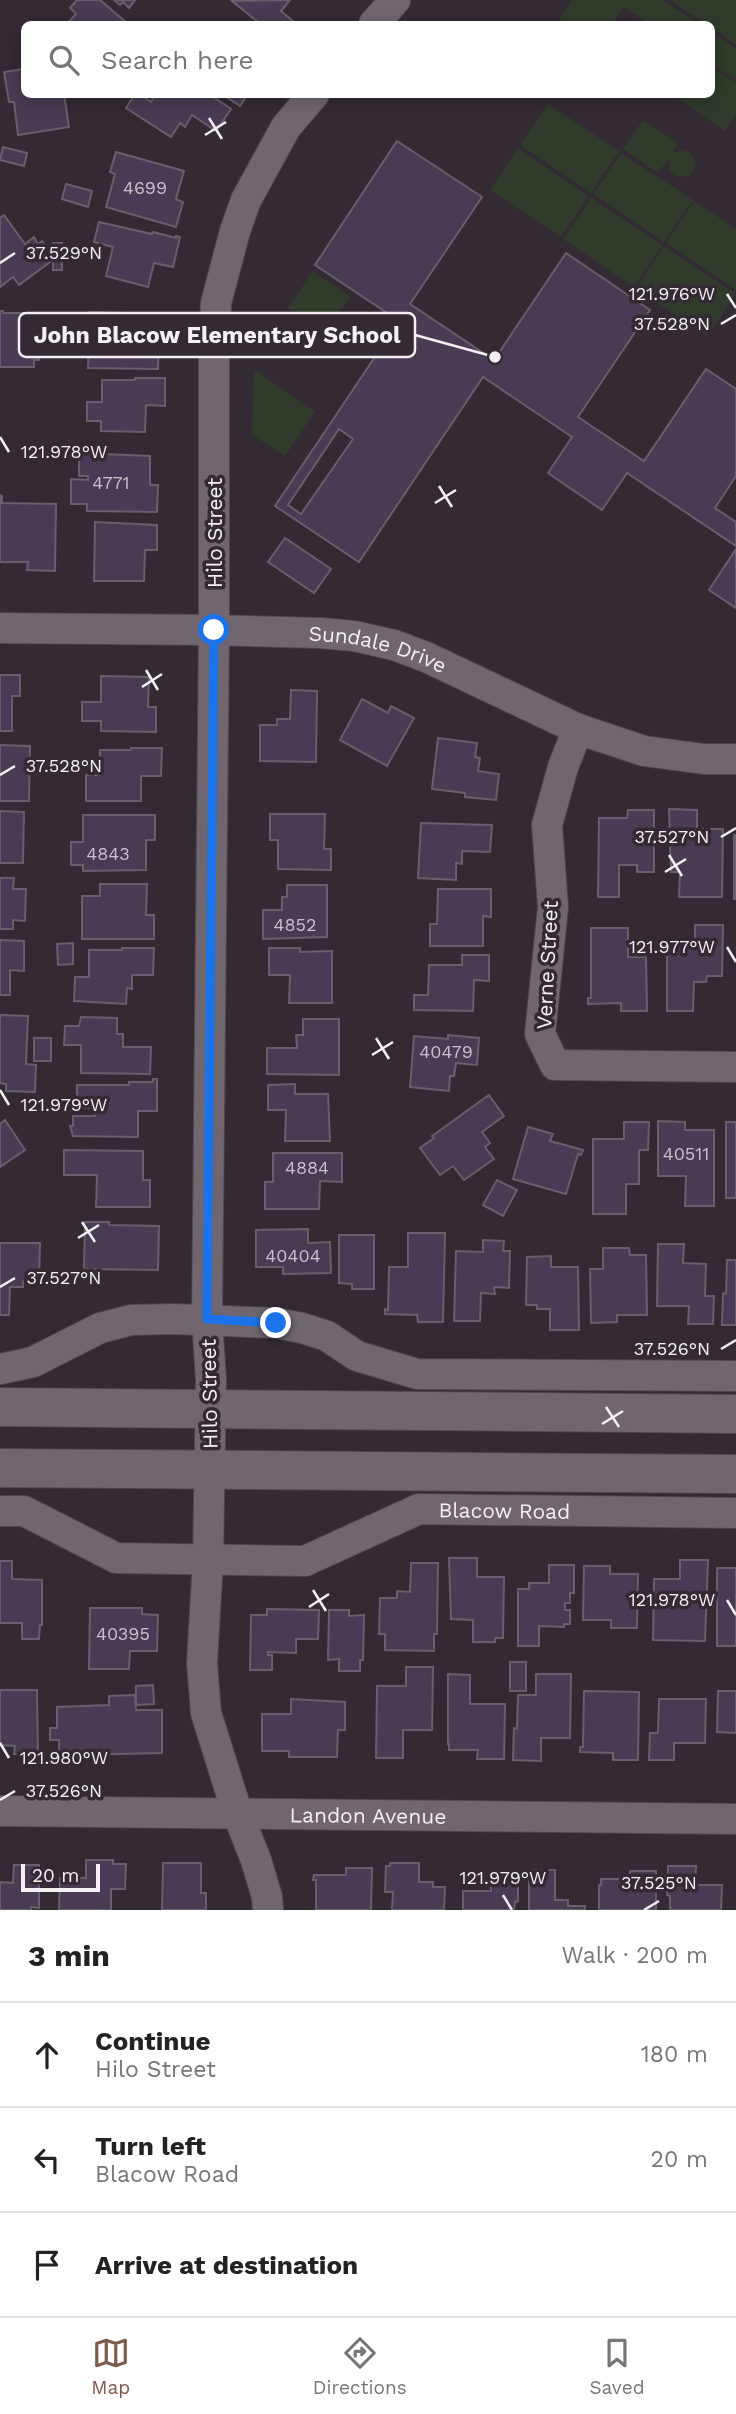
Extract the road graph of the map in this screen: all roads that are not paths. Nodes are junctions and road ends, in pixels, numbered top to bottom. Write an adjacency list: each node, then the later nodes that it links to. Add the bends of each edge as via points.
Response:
1 (311, 98): 3 (street, Hilo Street, via 286,127 246,200 216,303)
2 (0, 628): 3 (street, Sundale Drive)
3 (214, 630): 4 (street, Sundale Drive, via 320,633 394,645); 7 (street, Hilo Street)
4 (578, 729): 5 (street, Sundale Drive, via 644,751); 6 (street, Verne Street, via 547,825 553,907 540,1034 555,1065)
5 (736, 759)
6 (736, 1067)
7 (207, 1319): 8 (street, via 131,1320 100,1328 33,1362); 9 (street, via 302,1328 327,1336 357,1356 417,1374); 11 (street, Hilo Street)
8 (0, 1369)
9 (736, 1376)
10 (0, 1407): 11 (main road)
11 (210, 1408): 12 (main road); 14 (street, Hilo Street)
12 (736, 1414)
13 (0, 1468): 14 (main road, Blacow Road)
14 (209, 1468): 15 (main road, Blacow Road); 18 (street, Hilo Street)
15 (736, 1474)
16 (0, 1511): 18 (street, Blacow Road, via 24,1511 116,1558)
17 (736, 1513): 18 (street, Blacow Road, via 419,1509 305,1561)
18 (208, 1560): 20 (street, Hilo Street, via 202,1663 206,1713)
19 (0, 1811): 20 (street, Landon Avenue)
20 (237, 1812): 21 (street, Landon Avenue); 22 (street, Hilo Street, via 256,1860)
21 (736, 1819)
22 (268, 1910)

